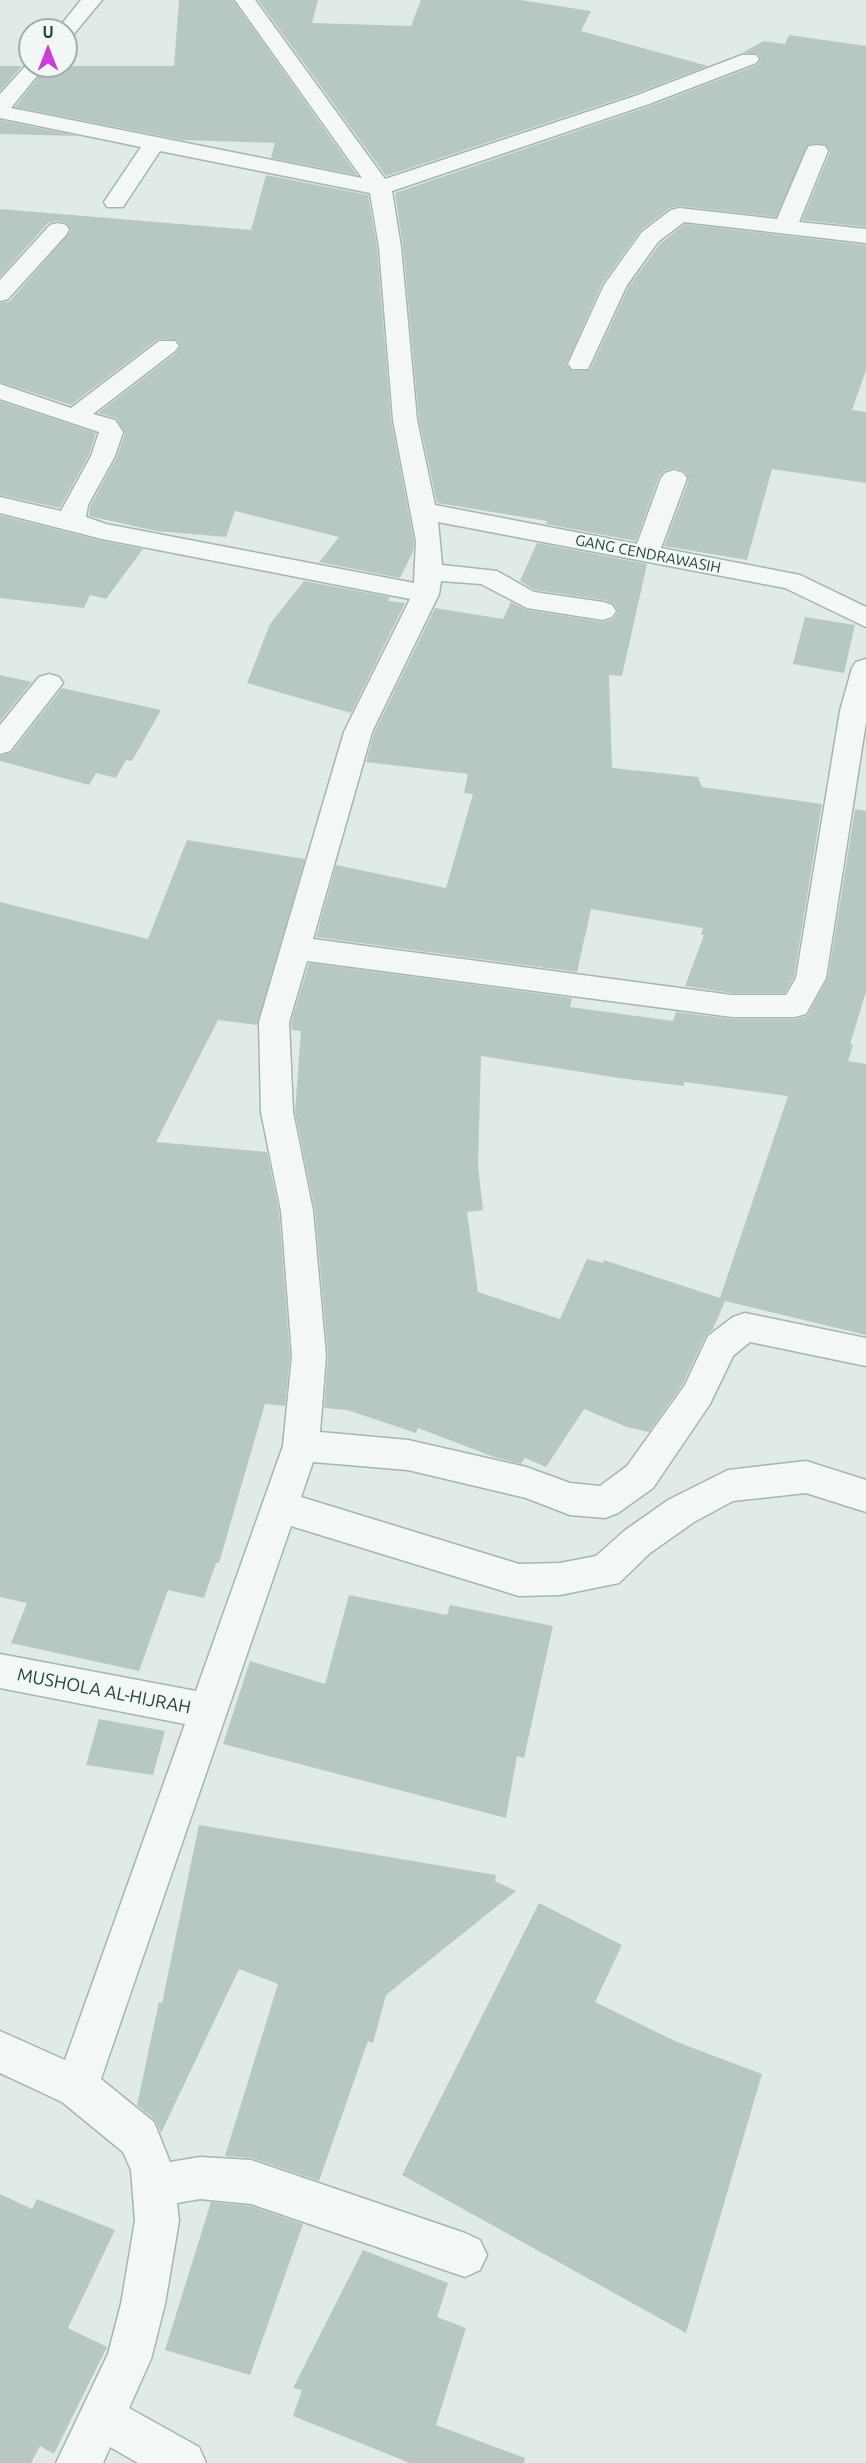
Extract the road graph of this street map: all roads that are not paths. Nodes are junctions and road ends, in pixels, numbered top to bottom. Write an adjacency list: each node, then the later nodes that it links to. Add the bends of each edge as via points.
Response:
1 (92, 0): 3 (street)
2 (245, 0): 10 (street)
3 (77, 18)
4 (749, 59): 10 (street, via 642,100)
5 (25, 78): 6 (street)
6 (0, 107)
7 (0, 112): 8 (street)
8 (154, 144): 10 (street); 11 (street)
9 (817, 151): 12 (street)
10 (380, 188): 22 (street, via 390,247 405,420)
11 (115, 202)
12 (786, 225): 14 (street); 17 (street, via 679,215 666,223 650,237 616,285)
13 (58, 230): 15 (street)
14 (866, 236)
15 (0, 294)
16 (167, 346): 19 (street)
17 (580, 364)
18 (0, 391): 19 (street)
19 (74, 417): 23 (street, via 106,425 111,432 103,456 75,505 73,518)
20 (675, 478): 24 (street)
21 (0, 505): 23 (street)
22 (422, 511): 24 (street, GANG CENDRAWASIH); 25 (street, via 429,541)
23 (77, 524): 25 (street)
24 (646, 554): 27 (street, GANG CENDRAWASIH, via 791,581)
25 (428, 583): 26 (street, via 460,573 488,577 527,599); 32 (street, via 358,732)
26 (603, 610)
27 (866, 618)
28 (866, 668): 30 (street)
29 (49, 683): 31 (street)
30 (860, 712): 32 (street, via 811,978 795,1006 732,1006)
31 (0, 744)
32 (295, 948): 34 (street, via 274,1022 277,1112 297,1211 309,1356)
33 (866, 1352): 34 (street, via 745,1327 720,1346 698,1394 640,1477 605,1502 570,1499 526,1483 408,1455)
34 (301, 1446): 36 (street)
35 (866, 1496): 36 (street, via 806,1477 728,1486 672,1517 606,1571 560,1579 519,1580)
36 (278, 1506): 38 (street)
37 (0, 1671): 38 (street, MUSHOLA AL-HIJRAH)
38 (207, 1711): 40 (street)
39 (0, 2052): 40 (street)
40 (77, 2087): 41 (street, via 139,2137 152,2170)
41 (153, 2186): 42 (street, via 200,2178 251,2182); 43 (street, via 157,2221 143,2304 129,2359)
42 (465, 2255)
43 (103, 2418): 44 (street); 45 (street)
44 (79, 2463)
45 (183, 2463)

